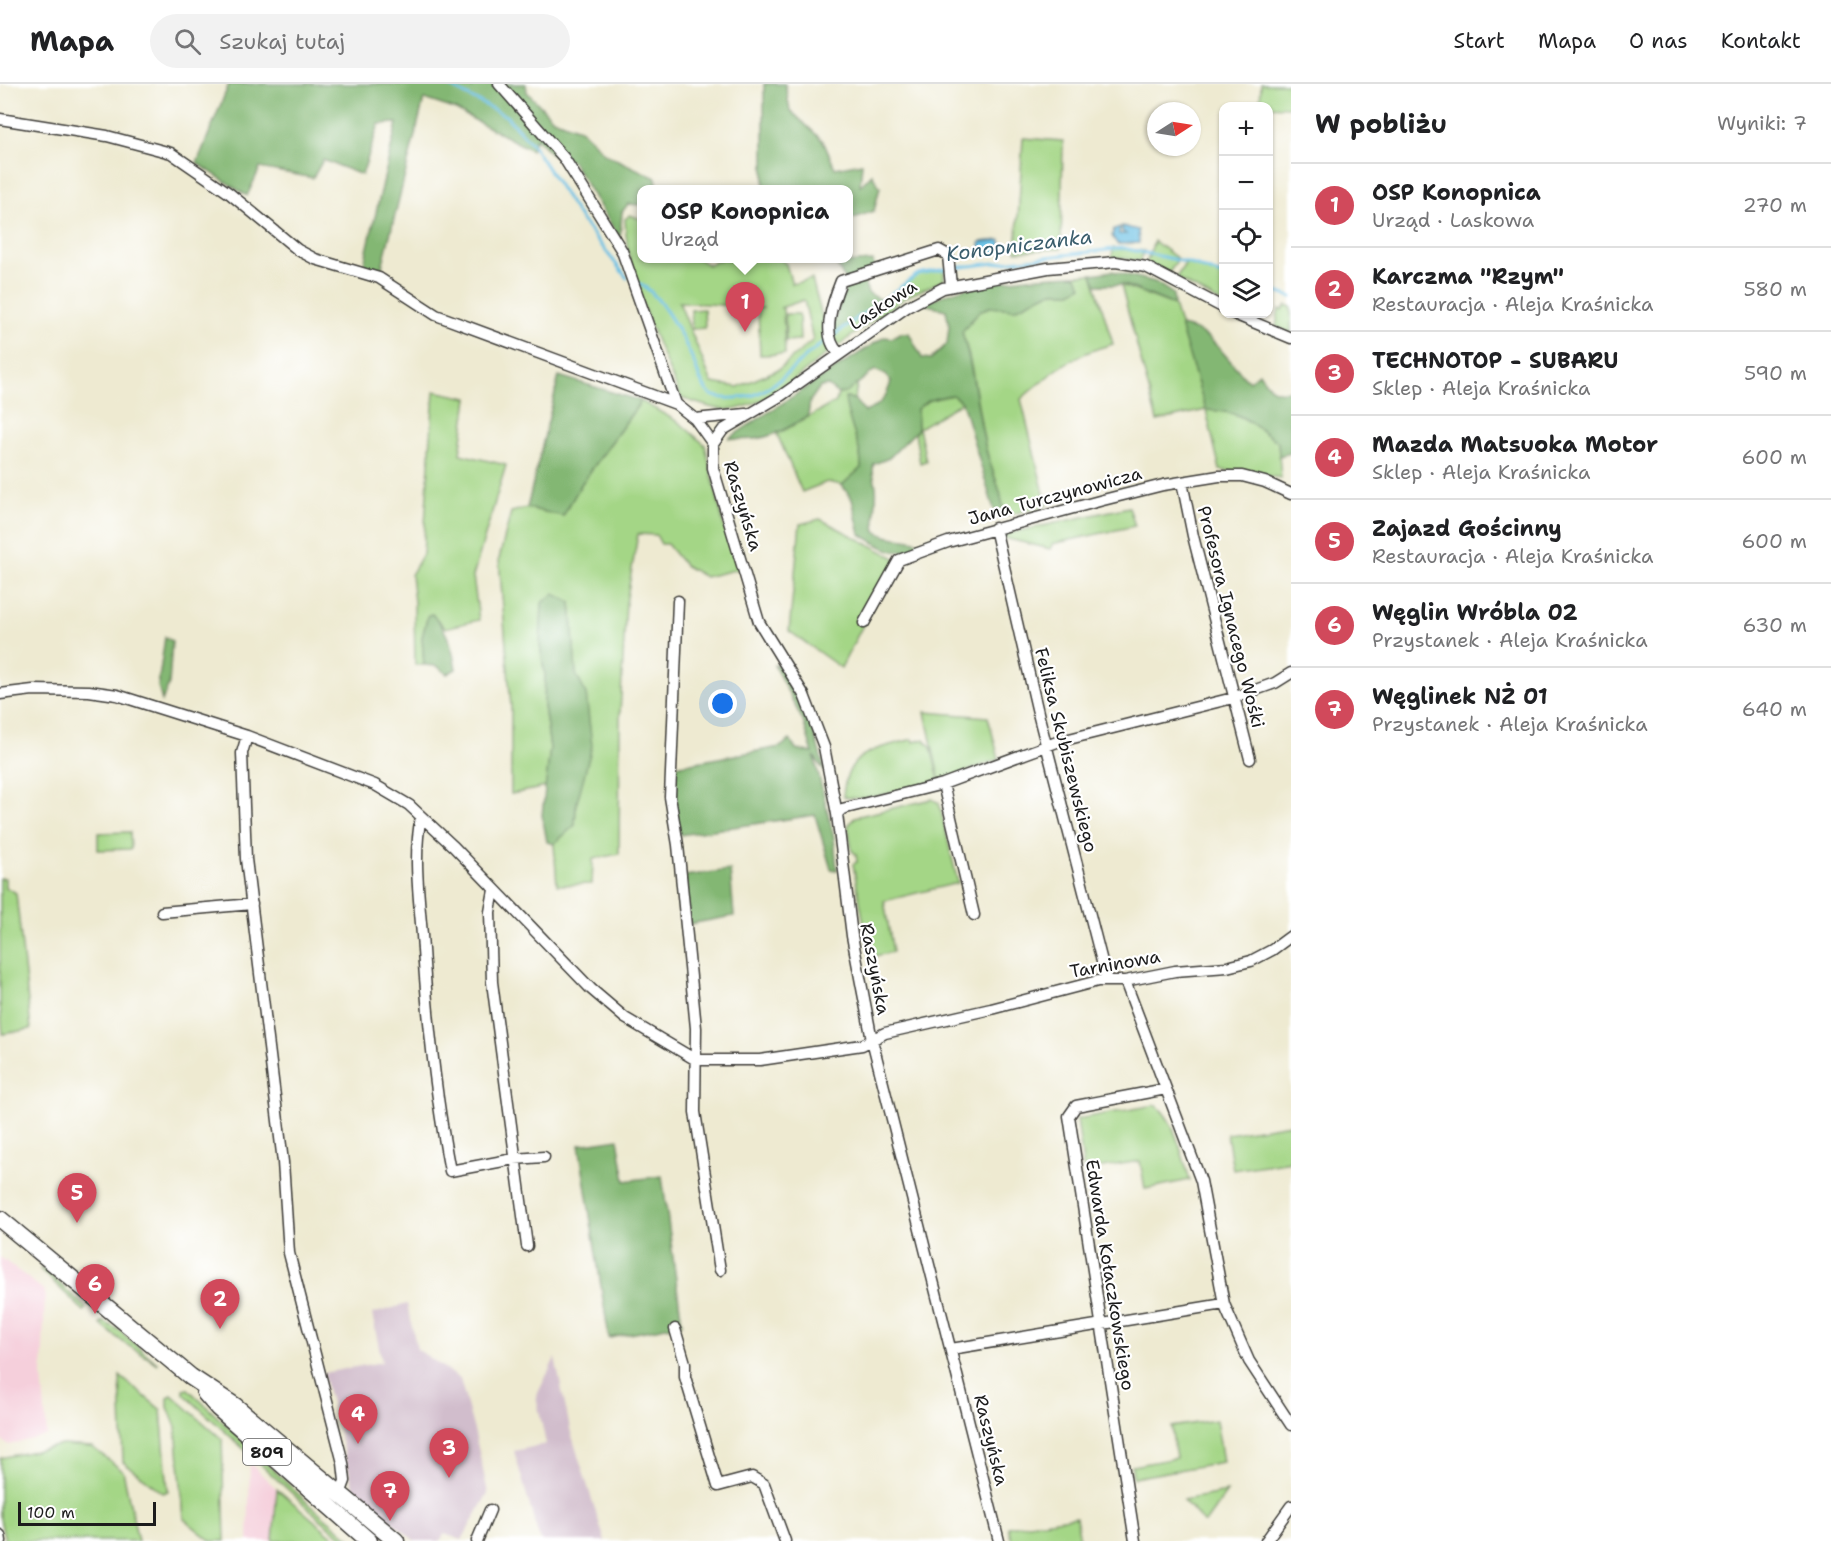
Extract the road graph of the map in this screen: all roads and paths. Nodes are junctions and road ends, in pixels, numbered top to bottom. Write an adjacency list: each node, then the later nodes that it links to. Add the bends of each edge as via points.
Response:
1 (499, 84): 8 (street, via 564,158 622,251)
2 (0, 118): 8 (street, Raszyńska, via 107,136 171,153 315,259 379,278 436,315)
3 (951, 286): 4 (street, Laskowa, via 1041,269 1116,262 1146,267); 7 (street, Laskowa, via 916,301); 7 (street, via 948,255 939,250 841,281 832,303 829,333)
4 (1219, 305)
5 (1244, 318): 6 (street)
6 (1291, 338)
7 (839, 353): 9 (street, Laskowa, via 782,395)
8 (676, 404): 10 (street, Raszyńska)
9 (748, 413): 10 (street, Laskowa); 11 (street, Laskowa, via 723,430)
10 (695, 419): 11 (street, Raszyńska)
11 (713, 444): 24 (street, Raszyńska, via 713,468 759,622 814,717)
12 (1182, 482): 13 (street, Jana Turczynowicza, via 1242,476); 14 (street, Jana Turczynowicza); 19 (street, Profesora Ignacego Wośki)
13 (1291, 494)
14 (995, 528): 16 (street, Jana Turczynowicza, via 899,560); 21 (street, Feliksa Skubiszewskiego)
15 (678, 601): 34 (street, via 670,797 696,1028)
16 (864, 623)
17 (1291, 673): 19 (street)
18 (0, 694): 20 (street, via 33,690 117,695)
19 (1233, 698): 21 (street); 22 (street, Profesora Ignacego Wośki)
20 (247, 735): 25 (street, via 375,785); 27 (street, via 242,753 246,860)
21 (1046, 745): 23 (street); 31 (street, Feliksa Skubiszewskiego)
22 (1250, 759)
23 (943, 784): 24 (street, via 842,809); 29 (street)
24 (837, 814): 33 (street, Raszyńska, via 845,892)
25 (421, 817): 26 (street); 37 (street, via 418,832 423,949 450,1171)
26 (494, 890): 34 (street, via 591,989 633,1025); 37 (street, via 490,912 492,982)
27 (252, 904): 28 (street); 47 (street, via 284,1162 289,1253 343,1463 345,1481)
28 (162, 912)
29 (974, 915)
30 (1291, 936): 32 (street, Tarninowa, via 1251,961)
31 (1107, 981): 32 (street, Tarninowa); 33 (street, Tarninowa, via 885,1033)
32 (1125, 981): 35 (street)
33 (872, 1040): 34 (street, Tarninowa, via 770,1059); 44 (street, Raszyńska)
34 (696, 1059): 40 (street, via 695,1112)
35 (1166, 1089): 41 (street, via 1201,1180); 42 (street, Edwarda Kołaczkowskiego, via 1076,1106 1069,1116)
36 (544, 1157): 37 (street)
37 (514, 1159): 39 (street)
38 (2, 1223): 45 (main road, 809)
39 (527, 1246)
40 (720, 1270)
41 (1224, 1304): 42 (street); 46 (street, via 1249,1361)
42 (1100, 1324): 44 (street); 57 (street, Edwarda Kołaczkowskiego)
43 (675, 1329): 55 (street, via 685,1377 718,1486 752,1476 764,1484)
44 (951, 1349): 56 (street, Raszyńska)
45 (191, 1377): 47 (main road, 809, via 235,1406); 52 (main road, 809, via 218,1408)
46 (1291, 1425)
47 (340, 1494): 53 (main road, 809)
48 (1291, 1506): 58 (street)
49 (490, 1510): 54 (street)
50 (0, 1535): 51 (street)
51 (2, 1541)
52 (369, 1541)
53 (396, 1541)
54 (477, 1541)
55 (785, 1541)
56 (999, 1541)
57 (1135, 1541)
58 (1266, 1541)

